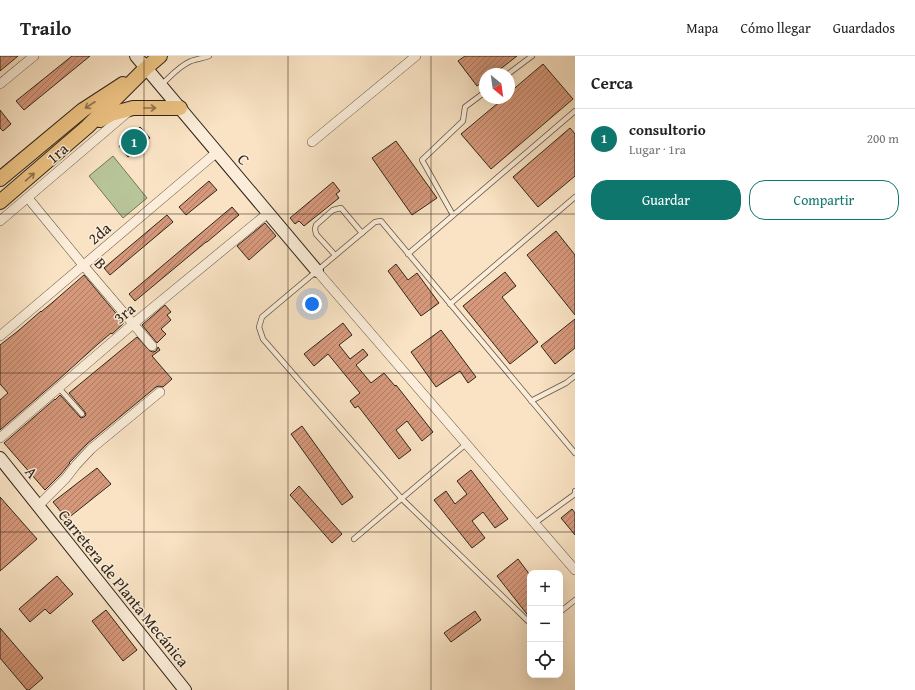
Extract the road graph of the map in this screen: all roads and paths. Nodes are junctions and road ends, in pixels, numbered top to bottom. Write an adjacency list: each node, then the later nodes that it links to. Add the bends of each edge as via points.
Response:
1 (34, 56): 9 (street)
2 (136, 56): 7 (street, C)
3 (160, 56): 7 (main road)
4 (209, 56): 10 (lane, via 179,68)
5 (416, 56): 16 (street)
6 (532, 56): 8 (lane)
7 (146, 68): 10 (street, C); 15 (main road); 18 (main road, one-way to 18, via 83,110)
8 (515, 69)
9 (0, 84)
10 (161, 85): 13 (street, C)
11 (479, 96): 23 (lane, via 465,107 463,121 422,160)
12 (133, 108): 13 (main road, one-way to 13); 15 (main road, via 111,114); 20 (street, 1ra)
13 (180, 108): 17 (street, C)
14 (575, 111): 23 (lane)
15 (87, 127): 21 (main road, one-way to 15)
16 (312, 142)
17 (217, 152): 22 (street, C); 28 (street, 2da)
18 (0, 179)
19 (575, 197): 30 (lane)
20 (28, 198): 24 (street, 1ra); 28 (street, B)
21 (0, 202)
22 (268, 212): 29 (street, C); 31 (street, 3ra)
23 (453, 215): 26 (lane)
24 (0, 221)
25 (362, 233): 26 (lane, via 380,221); 27 (lane); 27 (lane, via 340,208 333,210 316,225 315,229 316,234)
26 (408, 254): 30 (lane)
27 (335, 255): 29 (lane)
28 (83, 265): 31 (street, B); 32 (street, 2da)
29 (317, 271): 40 (street); 45 (lane, via 262,317 259,327 263,339)
30 (450, 304): 37 (lane)
31 (134, 324): 33 (street, B); 35 (street, 3ra)
32 (0, 336)
33 (152, 346)
34 (575, 376): 37 (lane)
35 (59, 388): 38 (lane); 39 (street, 3ra)
36 (160, 392): 46 (street, via 91,449)
37 (531, 401): 41 (lane)
38 (82, 414)
39 (0, 438)
40 (466, 444): 45 (lane); 47 (street)
41 (575, 453)
42 (0, 458): 46 (street, A)
43 (575, 491): 44 (lane)
44 (575, 495): 47 (lane)
45 (402, 499): 48 (lane); 52 (lane)
46 (38, 506): 53 (street, Carretera de Planta Mecánica)
47 (534, 523): 49 (street)
48 (354, 539)
49 (575, 570)
50 (575, 600): 51 (lane)
51 (563, 610)
52 (527, 620)
53 (185, 690)

